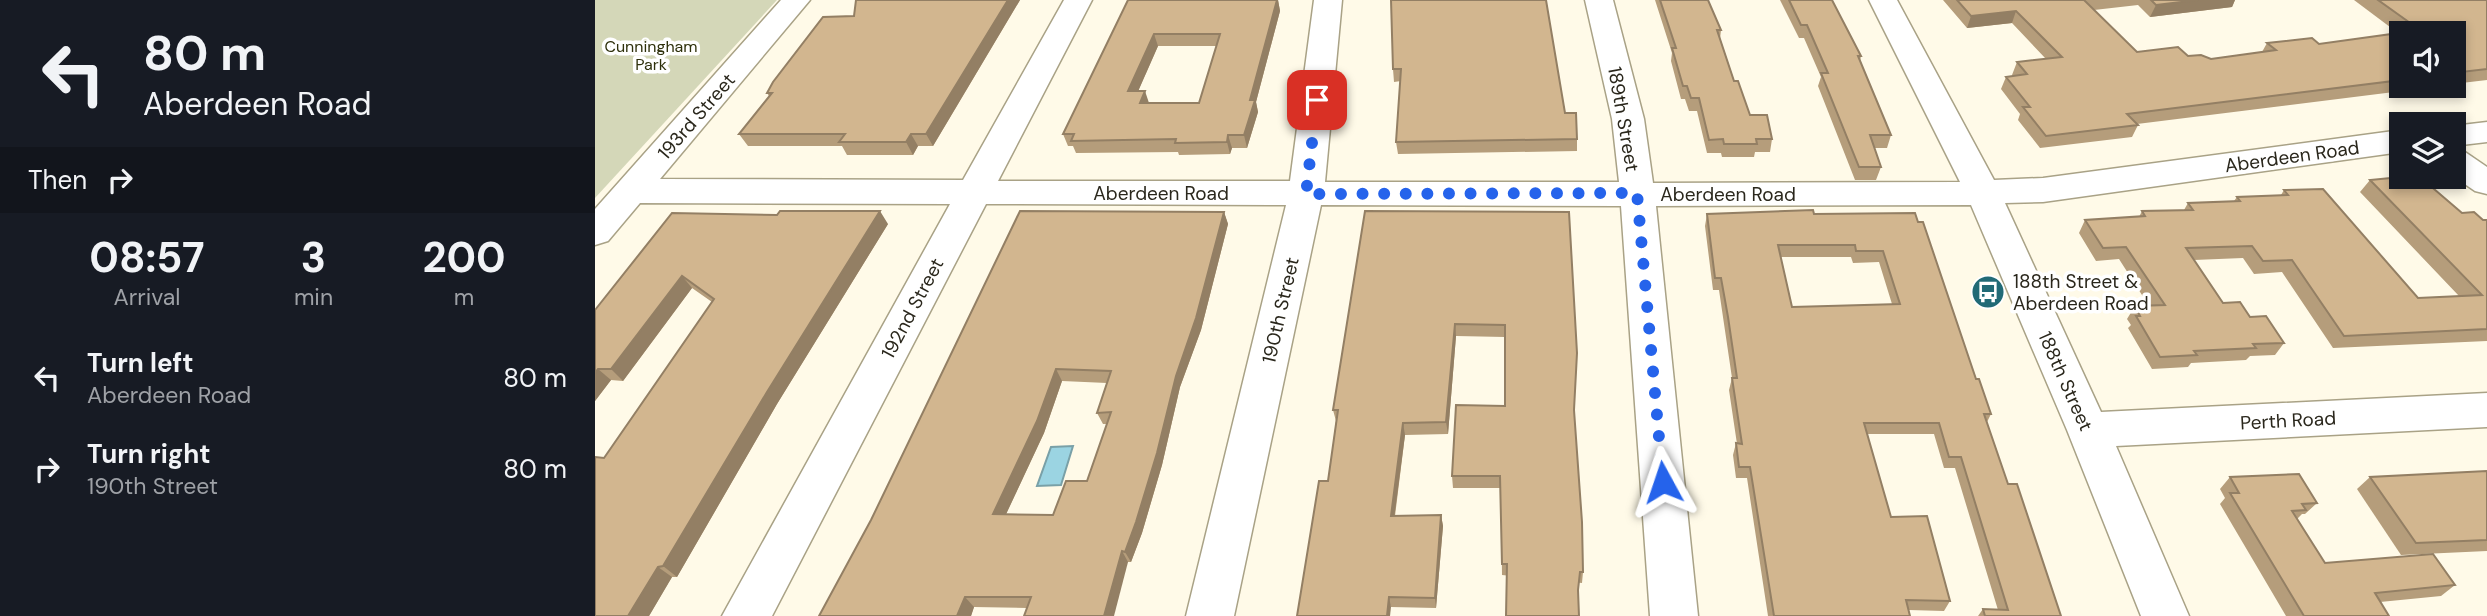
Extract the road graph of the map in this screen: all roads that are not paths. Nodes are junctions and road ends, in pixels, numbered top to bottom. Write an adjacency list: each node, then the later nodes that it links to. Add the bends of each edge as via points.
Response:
1 (796, 0): 11 (street, 193rd Street)
2 (1078, 0): 12 (street, 192nd Street)
3 (1328, 0): 15 (street, 190th Street)
4 (1599, 0): 13 (street, 189th Street, via 1628,119)
5 (1883, 0): 14 (street, 188th Street)
6 (2487, 132): 7 (street)
7 (2466, 134)
8 (2389, 143): 14 (street, Aberdeen Road, via 2043,190)
9 (2466, 169): 10 (street)
10 (2487, 183)
11 (631, 191): 12 (street, Aberdeen Road); 16 (street, 193rd Street)
12 (975, 192): 15 (street, Aberdeen Road); 19 (street, 192nd Street)
13 (1637, 193): 14 (street, Aberdeen Road); 15 (street, Aberdeen Road); 21 (street, 189th Street)
14 (1983, 193): 18 (street, 188th Street)
15 (1306, 194): 20 (street, 190th Street)
16 (595, 232)
17 (2487, 410): 18 (street, Perth Road)
18 (2088, 430): 22 (street, 188th Street)
19 (746, 616)
20 (1210, 616)
21 (1674, 616)
22 (2165, 616)

